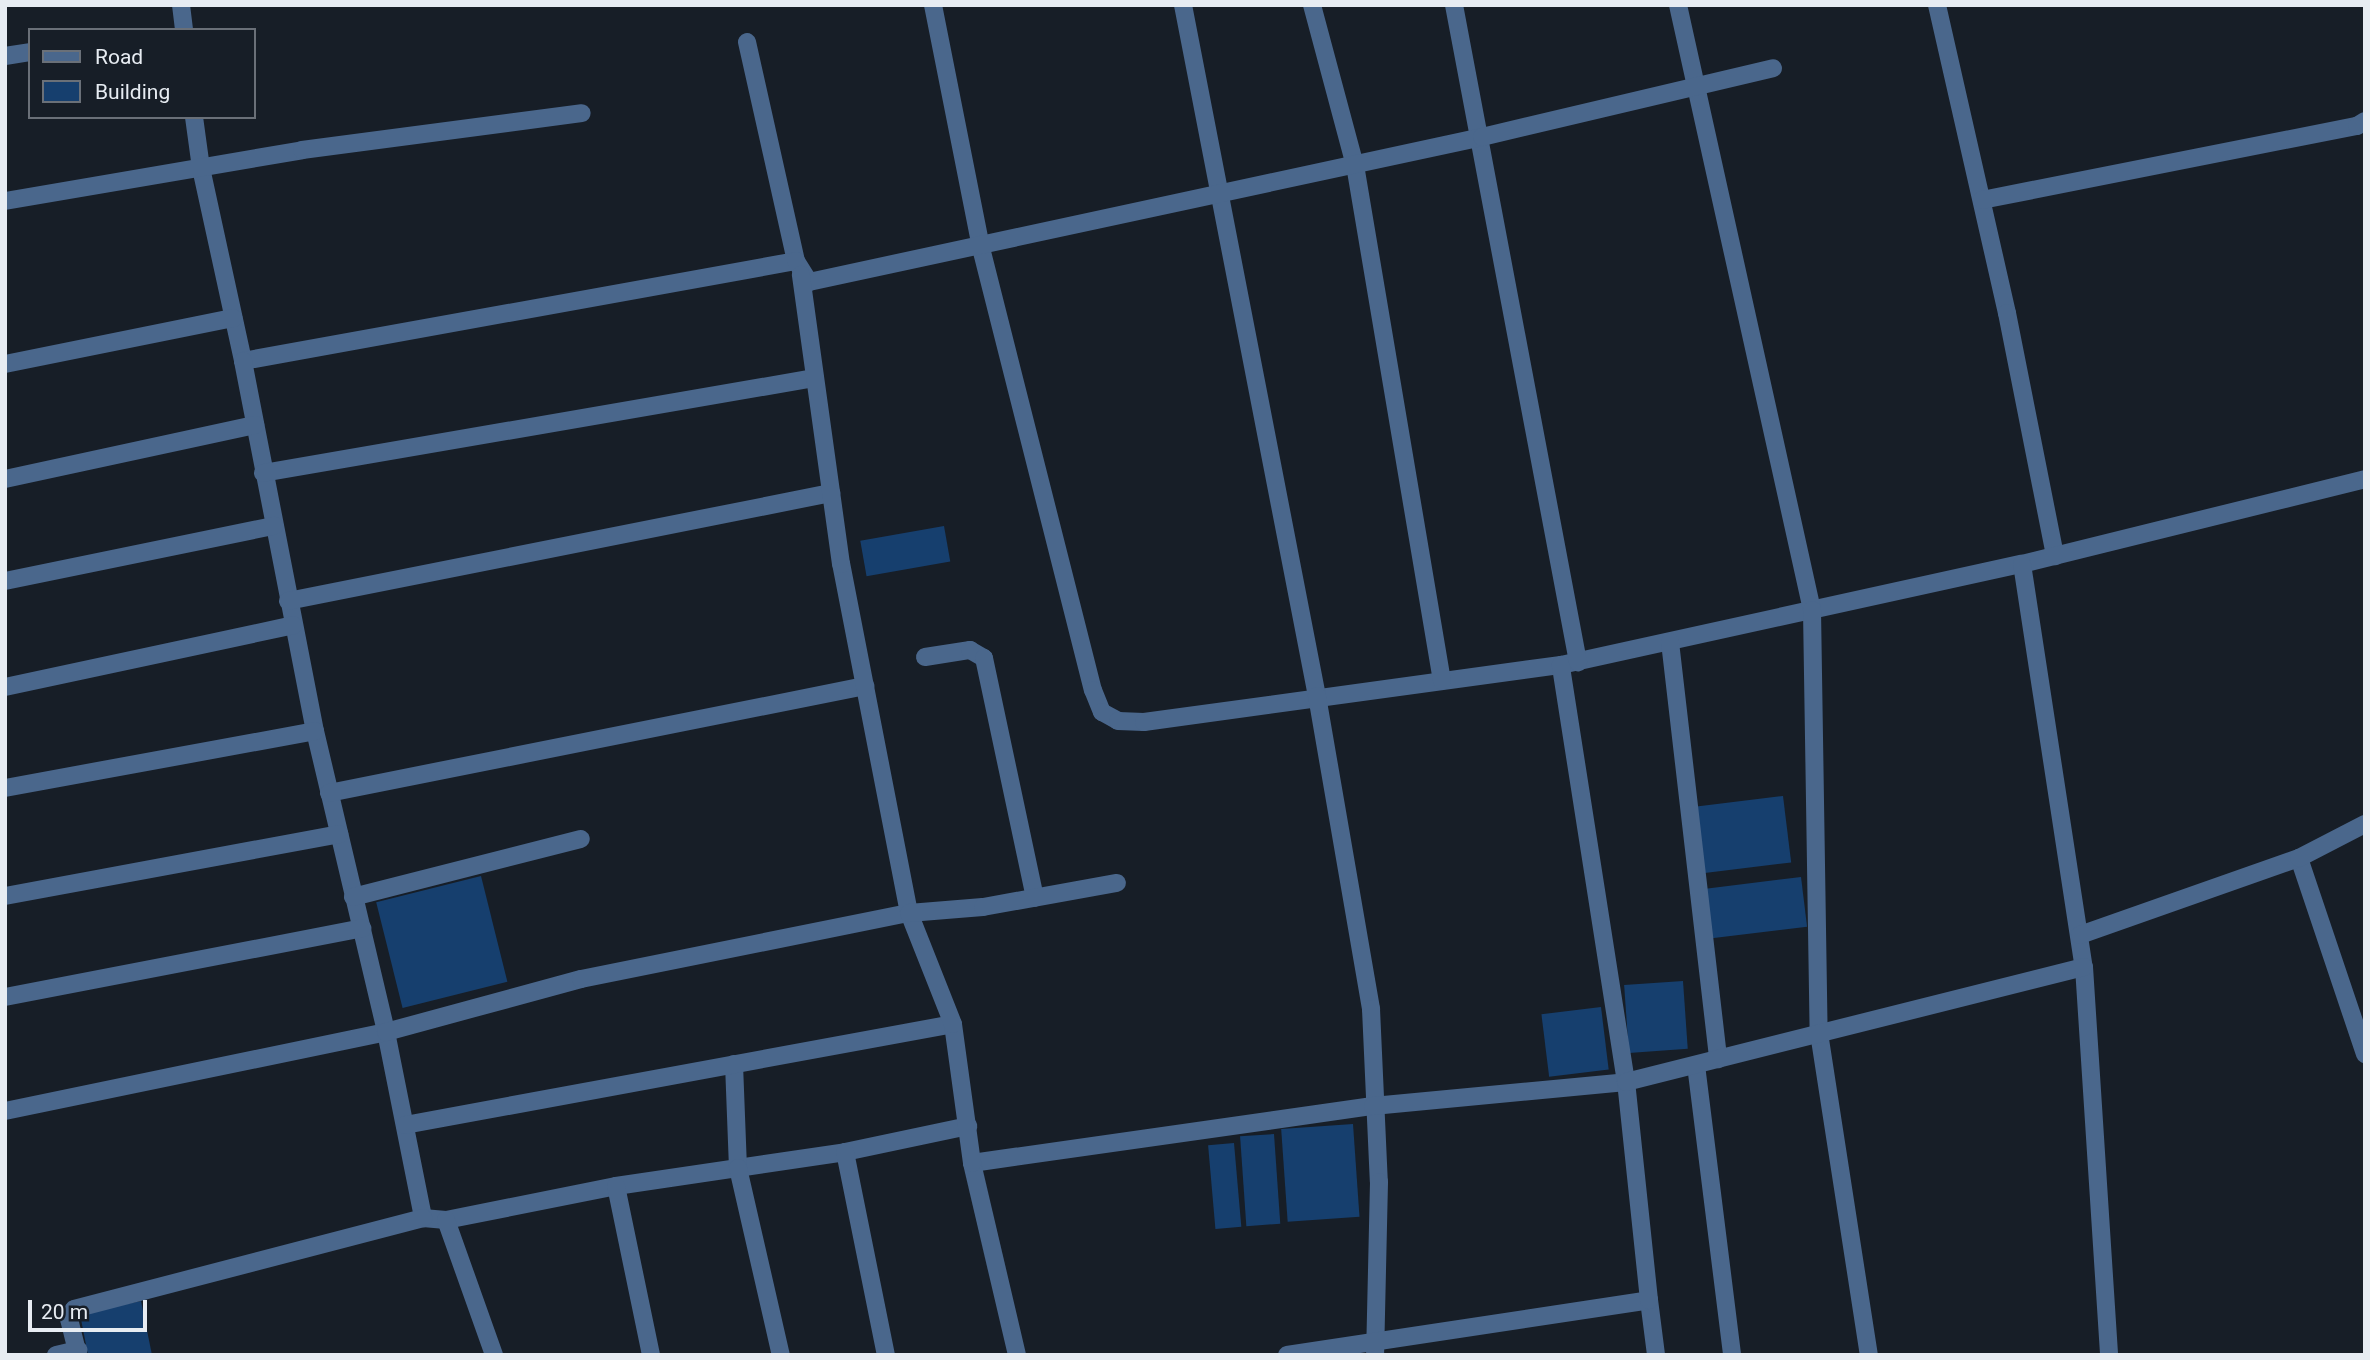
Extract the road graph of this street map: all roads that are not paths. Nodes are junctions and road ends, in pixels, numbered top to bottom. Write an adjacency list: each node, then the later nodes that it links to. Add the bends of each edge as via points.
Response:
1 (181, 5): 8 (street)
2 (933, 5): 23 (street)
3 (1183, 5): 20 (street)
4 (1312, 5): 18 (street)
5 (1454, 5): 17 (street)
6 (1678, 5): 13 (street)
7 (1937, 5): 21 (street)
8 (181, 28)
9 (747, 42): 24 (street)
10 (28, 52): 11 (street)
11 (5, 56)
12 (1773, 68): 13 (street)
13 (1695, 90): 17 (street); 39 (street)
14 (582, 113): 19 (street)
15 (194, 119): 19 (street)
16 (2365, 121): 21 (street)
17 (1482, 137): 18 (street); 43 (street)
18 (1355, 165): 20 (street); 44 (street)
19 (201, 168): 22 (street); 25 (street)
20 (1220, 195): 23 (street); 47 (street)
21 (1982, 200): 35 (street)
22 (5, 201)
23 (981, 248): 24 (street, via 809,282); 47 (street, via 1102,712 1118,721 1144,722)
24 (798, 268): 26 (street); 28 (street)
25 (233, 318): 26 (street); 27 (street)
26 (243, 361): 29 (street)
27 (5, 364)
28 (815, 378): 30 (street); 33 (street)
29 (255, 425): 30 (street); 31 (street)
30 (262, 473): 34 (street)
31 (5, 479)
32 (2365, 479): 35 (street)
33 (831, 494): 38 (street); 45 (street)
34 (274, 526): 37 (street); 38 (street)
35 (2055, 555): 36 (street)
36 (2022, 564): 39 (street); 61 (street)
37 (5, 581)
38 (288, 601): 40 (street)
39 (1812, 610): 41 (street); 66 (street)
40 (293, 625): 46 (street); 48 (street)
41 (1670, 642): 43 (street); 68 (street)
42 (925, 657): 58 (street, via 970,650 984,658)
43 (1570, 663): 44 (street); 71 (street)
44 (1442, 681): 47 (street)
45 (865, 686): 50 (street); 59 (street)
46 (5, 687)
47 (1317, 696): 72 (street, via 1371,1009)
48 (315, 731): 49 (street); 50 (street)
49 (5, 788)
50 (329, 793): 52 (street)
51 (2365, 824): 54 (street)
52 (339, 834): 56 (street); 57 (street)
53 (581, 839): 57 (street)
54 (2299, 858): 61 (street); 67 (street)
55 (1117, 883): 58 (street)
56 (5, 896)
57 (353, 897): 60 (street)
58 (1035, 898): 59 (street)
59 (909, 913): 64 (street); 65 (street, via 581,979)
60 (362, 928): 63 (street); 65 (street)
61 (2080, 935): 62 (street)
62 (2084, 967): 66 (street); 95 (street)
63 (5, 997)
64 (953, 1024): 69 (street); 75 (street)
65 (386, 1032): 73 (street); 74 (street)
66 (1819, 1033): 68 (street); 94 (street)
67 (2365, 1054)
68 (1718, 1059): 70 (street)
69 (734, 1065): 74 (street); 78 (street)
70 (1696, 1065): 71 (street); 93 (street)
71 (1626, 1082): 72 (street); 82 (street)
72 (1373, 1106): 77 (street); 83 (street, via 1379,1182)
73 (5, 1111)
74 (405, 1125): 80 (street)
75 (968, 1126): 76 (street); 77 (street)
76 (845, 1152): 78 (street); 89 (street)
77 (972, 1163): 90 (street)
78 (738, 1168): 79 (street); 88 (street)
79 (615, 1186): 81 (street); 87 (street)
80 (424, 1218): 81 (street); 84 (street, via 74,1310 69,1319)
81 (446, 1220): 86 (street)
82 (1649, 1300): 83 (street); 92 (street)
83 (1375, 1349): 91 (street)
84 (78, 1352): 85 (street)
85 (56, 1355)
86 (494, 1355)
87 (651, 1355)
88 (781, 1355)
89 (886, 1355)
90 (1017, 1355)
91 (1287, 1355)
92 (1656, 1355)
93 (1732, 1355)
94 (1869, 1355)
95 (2109, 1355)

